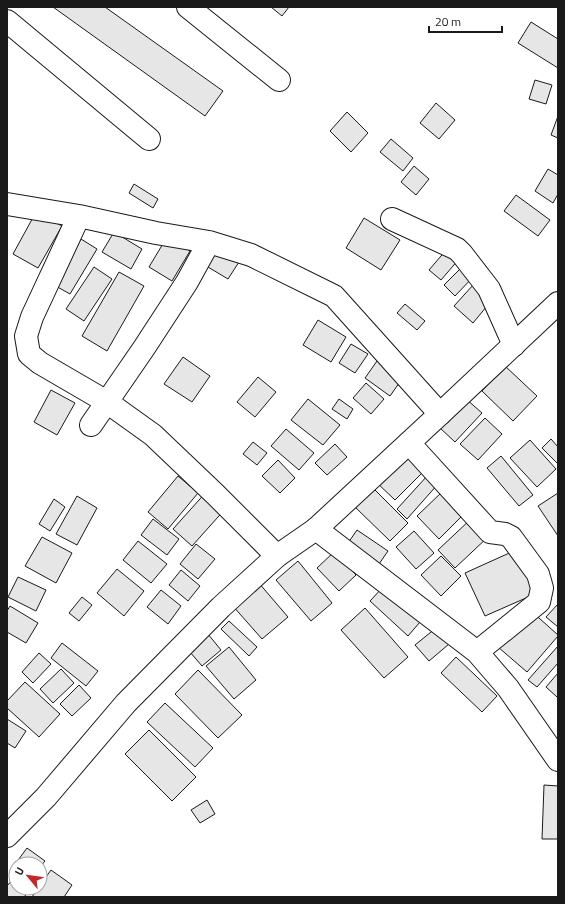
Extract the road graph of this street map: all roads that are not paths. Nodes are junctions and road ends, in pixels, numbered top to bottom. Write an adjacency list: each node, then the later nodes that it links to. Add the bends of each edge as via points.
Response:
1 (188, 7): 3 (street)
2 (7, 21): 4 (street)
3 (279, 80)
4 (149, 139)
5 (7, 204): 6 (street)
6 (79, 216): 8 (street); 11 (street, via 32,317 26,336 27,346 29,354 40,363)
7 (392, 219): 10 (street, via 457,249 462,254 489,289)
8 (209, 242): 11 (street, via 187,282); 12 (street, via 251,255 334,296)
9 (558, 303): 10 (street)
10 (514, 345): 12 (street)
11 (107, 402): 13 (street); 16 (street, via 153,435)
12 (440, 414): 14 (street)
13 (91, 425)
14 (409, 443): 15 (street); 17 (street, via 490,532 511,537 538,574 542,588 539,602)
15 (316, 529): 16 (street); 17 (street)
16 (277, 556): 19 (street, via 221,607 126,703 46,797)
17 (477, 652): 18 (street, via 508,688)
18 (558, 760)
19 (7, 836)

